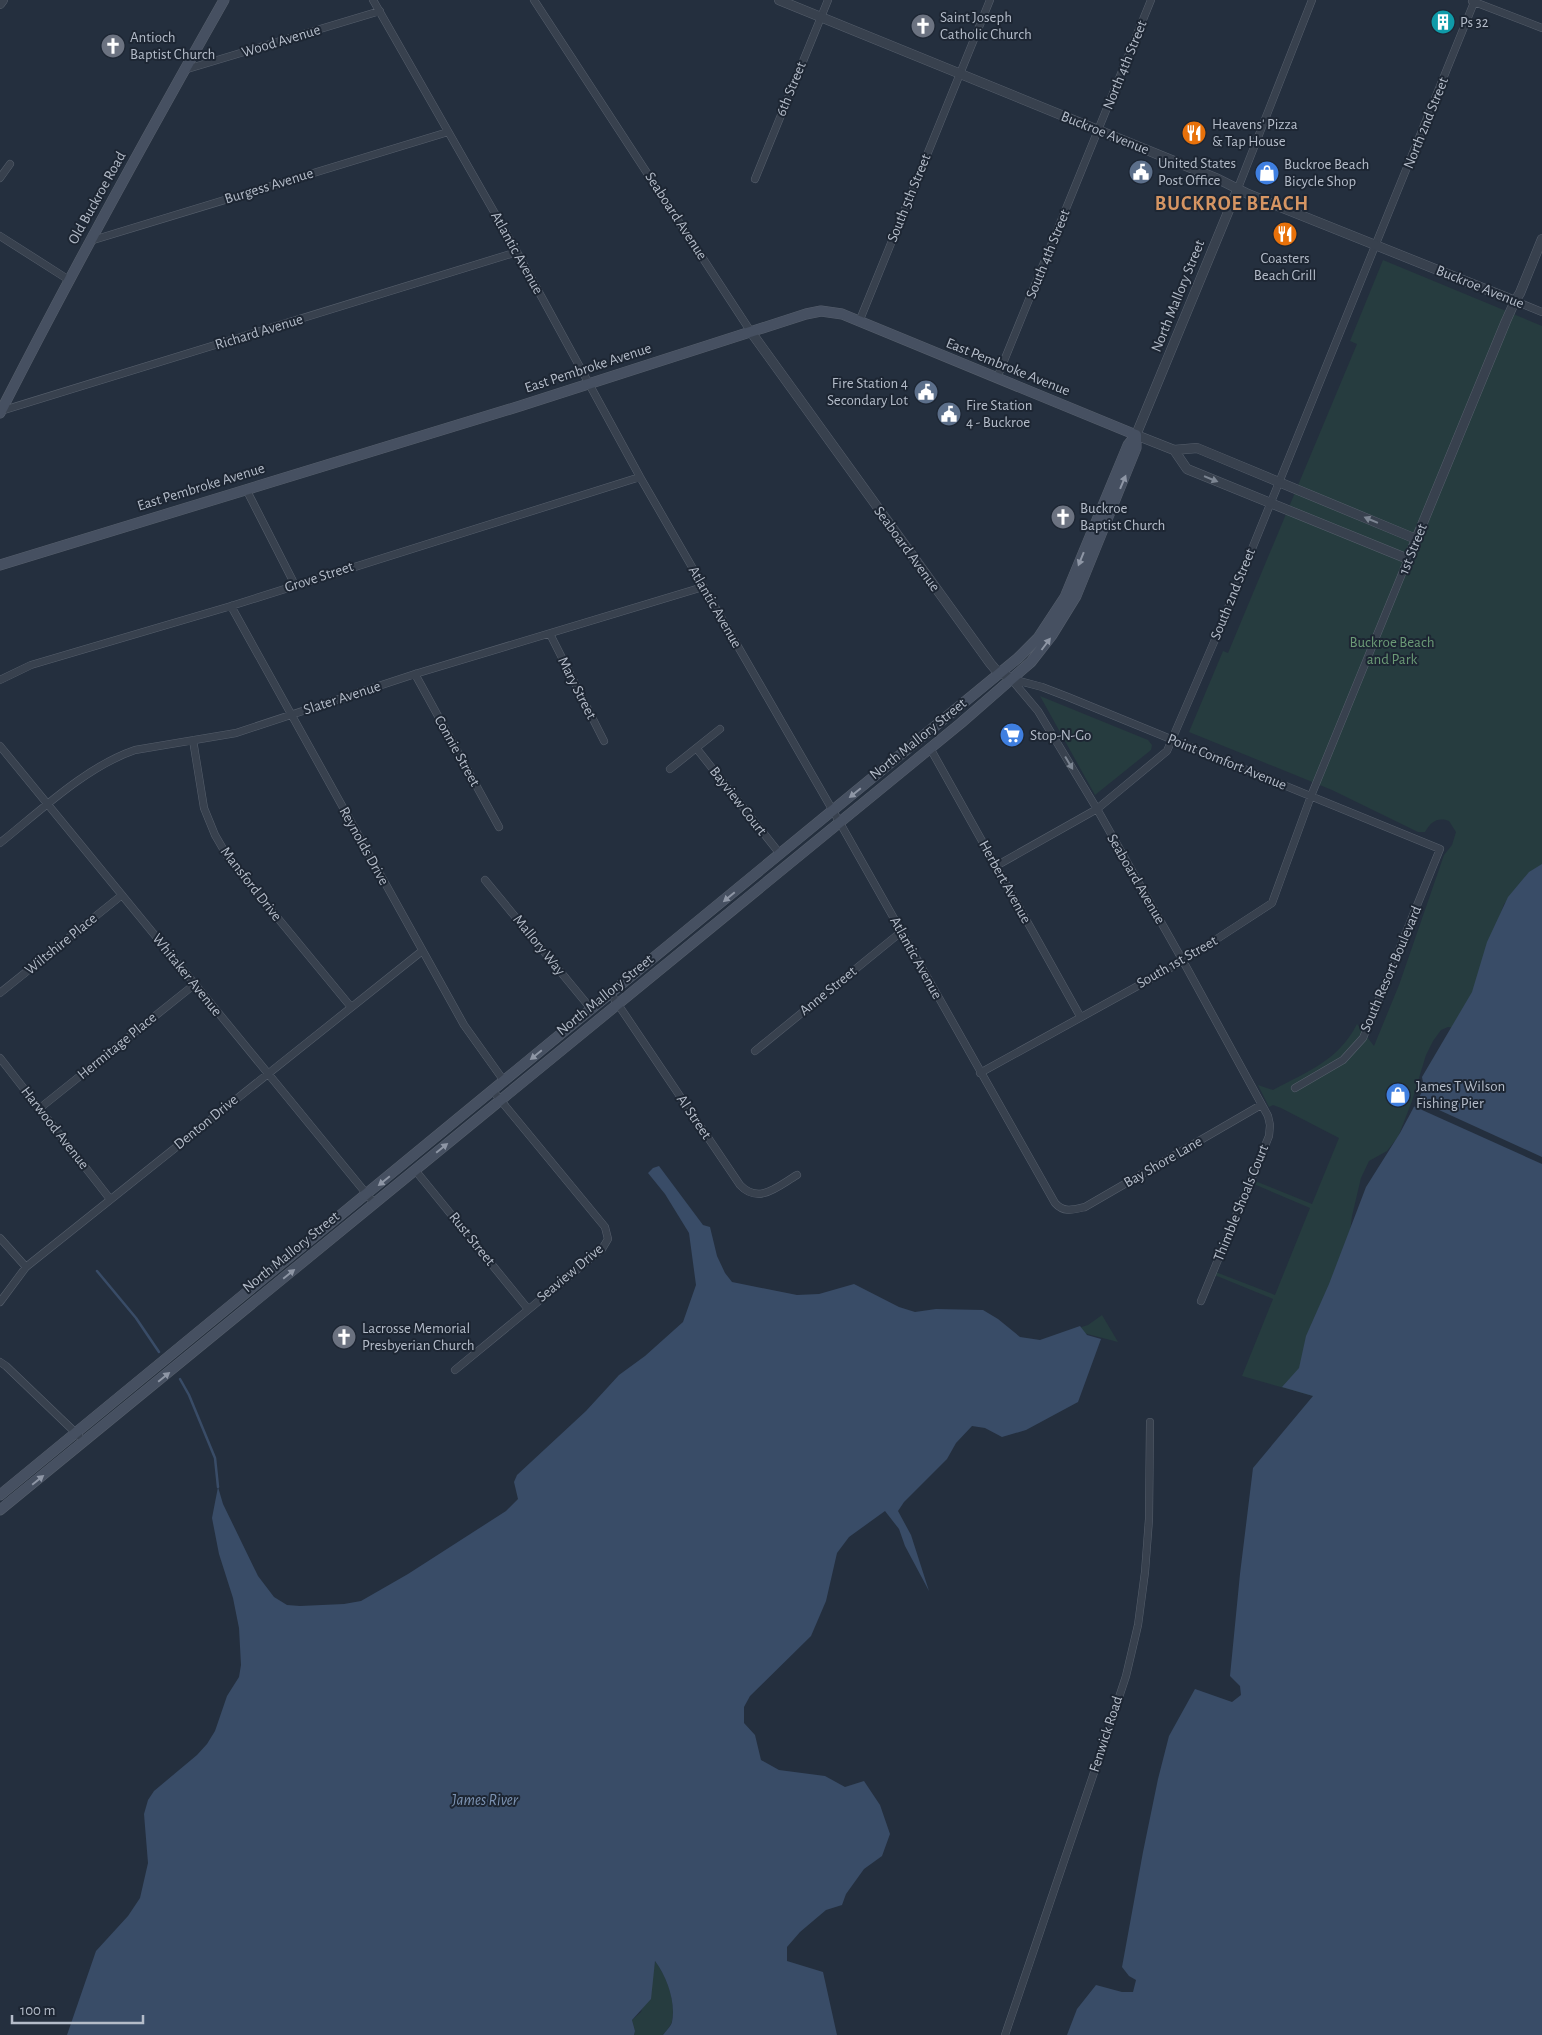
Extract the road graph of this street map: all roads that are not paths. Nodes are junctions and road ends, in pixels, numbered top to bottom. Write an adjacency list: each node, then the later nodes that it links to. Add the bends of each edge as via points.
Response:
1 (3, 0): 11 (street)
2 (224, 0): 15 (main road, Old Buckroe Road)
3 (373, 0): 12 (street, Atlantic Avenue)
4 (534, 0): 32 (street, Seaboard Avenue)
5 (779, 0): 13 (street, Buckroe Avenue)
6 (828, 0): 13 (street, 6th Street)
7 (990, 0): 16 (street, South 5th Street)
8 (1151, 0): 17 (street, North 4th Street)
9 (1312, 0): 22 (street, North Mallory Street)
10 (1474, 0): 14 (street); 26 (street, North 2nd Street)
11 (0, 4)
12 (380, 11): 15 (street, Wood Avenue); 18 (street, Atlantic Avenue)
13 (821, 17): 16 (street, Buckroe Avenue); 21 (street, 6th Street)
14 (1542, 28)
15 (183, 70): 25 (main road, Old Buckroe Road)
16 (959, 74): 17 (street, Buckroe Avenue); 31 (street, South 5th Street)
17 (1098, 130): 22 (street, Buckroe Avenue); 33 (street, South 4th Street)
18 (448, 132): 25 (street, Burgess Avenue); 27 (street, Atlantic Avenue)
19 (10, 164): 20 (street)
20 (0, 178)
21 (755, 179)
22 (1238, 188): 26 (street, Buckroe Avenue); 36 (street, North Mallory Street)
23 (0, 236): 28 (street)
24 (1542, 239): 29 (street, 1st Street)
25 (90, 241): 28 (main road, Old Buckroe Road)
26 (1376, 245): 29 (street, Buckroe Avenue); 39 (street, South 2nd Street)
27 (517, 252): 34 (street, Atlantic Avenue); 35 (street, Richard Avenue)
28 (69, 280): 35 (main road, Old Buckroe Road)
29 (1514, 301): 30 (street, Buckroe Avenue); 42 (street, 1st Street)
30 (1542, 312)
31 (859, 322): 32 (main road, East Pembroke Avenue, via 835,312 821,311); 33 (main road, East Pembroke Avenue)
32 (751, 332): 34 (main road, East Pembroke Avenue); 52 (street, Seaboard Avenue)
33 (997, 378): 36 (main road, East Pembroke Avenue)
34 (589, 383): 38 (street, Atlantic Avenue); 40 (main road, East Pembroke Avenue)
35 (0, 412)
36 (1136, 435): 37 (street, East Pembroke Avenue); 52 (main road, North Mallory Street, one-way to 52, via 1128,444 1065,597 1038,638); 53 (main road, North Mallory Street, one-way to 36, via 1043,649 1072,603 1136,448)
37 (1174, 450): 39 (street, East Pembroke Avenue, via 1196,448); 41 (street, one-way to 41, via 1187,469)
38 (640, 477): 47 (street, Grove Street); 48 (street, Atlantic Avenue)
39 (1279, 482): 41 (street, South 2nd Street); 42 (street, East Pembroke Avenue, one-way to 39)
40 (246, 489): 44 (main road, East Pembroke Avenue); 47 (street)
41 (1270, 503): 45 (street); 58 (street, South 2nd Street)
42 (1416, 539): 45 (street, 1st Street)
43 (0, 556): 44 (main road)
44 (15, 559): 46 (main road, East Pembroke Avenue)
45 (1408, 559): 64 (street, 1st Street)
46 (0, 564)
47 (295, 585): 49 (street, Grove Street)
48 (703, 587): 50 (street, Slater Avenue); 67 (street, Atlantic Avenue)
49 (231, 606): 54 (street, Grove Street, via 31,665); 55 (street, Reynolds Drive)
50 (550, 634): 51 (street, Slater Avenue); 59 (street, Mary Street)
51 (415, 674): 55 (street, Slater Avenue); 69 (street, Connie Street)
52 (1001, 674): 53 (street, Seaboard Avenue); 67 (main road, North Mallory Street, one-way to 67)
53 (1012, 679): 58 (street, Point Comfort Avenue, via 1042,687); 61 (main road, North Mallory Street); 66 (street, Seaboard Avenue, one-way to 66, via 1038,711)
54 (0, 680)
55 (291, 714): 57 (street, Slater Avenue, via 236,733); 77 (street, Reynolds Drive)
56 (720, 729): 62 (street)
57 (193, 740): 65 (street, Slater Avenue, via 121,755 96,768); 83 (street, Mansford Drive, via 204,808 215,836 229,859)
58 (1172, 740): 64 (street, Point Comfort Avenue); 66 (street, South 2nd Street, via 1167,751)
59 (604, 741)
60 (0, 746): 65 (street, Whitaker Avenue)
61 (930, 748): 68 (main road, North Mallory Street); 73 (street, Herbert Avenue)
62 (697, 749): 63 (street); 72 (street, Bayview Court)
63 (670, 769)
64 (1311, 796): 71 (street, Point Comfort Avenue); 78 (street, South 1st Street, via 1272,903)
65 (48, 804): 70 (street, Slater Avenue); 75 (street, Whitaker Avenue)
66 (1097, 809): 73 (street, South 2nd Street); 78 (street, Seaboard Avenue)
67 (832, 811): 68 (street, Atlantic Avenue); 72 (main road, North Mallory Street)
68 (840, 822): 76 (street, Atlantic Avenue); 82 (main road, North Mallory Street)
69 (499, 827)
70 (0, 842)
71 (1440, 849): 91 (street, South Resort Boulevard, via 1363,1038 1343,1060)
72 (780, 854): 81 (main road, North Mallory Street, one-way to 81)
73 (996, 866): 85 (street, Herbert Avenue)
74 (485, 880): 84 (street, Mallory Way)
75 (122, 895): 79 (street, Whitaker Avenue); 80 (street, Wiltshire Place)
76 (901, 932): 86 (street, Anne Street); 89 (street, Atlantic Avenue)
77 (422, 951): 83 (street, Denton Drive); 90 (street, Reynolds Drive, via 464,1025)
78 (1183, 961): 85 (street, South 1st Street); 94 (street, Seaboard Avenue)
79 (195, 984): 88 (street, Whitaker Avenue); 95 (street, Hermitage Place)
80 (0, 993)
81 (611, 994): 82 (street, Al Street); 84 (main road, North Mallory Street)
82 (619, 1004): 93 (main road, North Mallory Street); 97 (street, Al Street, via 746,1191 762,1194)
83 (351, 1007): 88 (street, Denton Drive)
84 (592, 1010): 90 (main road, North Mallory Street, one-way to 90)
85 (1080, 1016): 89 (street, South 1st Street)
86 (755, 1051)
87 (0, 1058): 95 (street, Harwood Avenue)
88 (268, 1073): 98 (street, Whitaker Avenue); 99 (street, Denton Drive)
89 (980, 1073): 101 (street, Atlantic Avenue, via 1046,1189)
90 (504, 1081): 92 (main road, North Mallory Street)
91 (1295, 1088)
92 (493, 1091): 93 (street, Seaview Drive); 98 (main road, North Mallory Street, one-way to 98)
93 (500, 1100): 96 (main road, North Mallory Street, one-way to 93); 106 (street, Seaview Drive, via 608,1233 602,1249)
94 (1262, 1105): 101 (street, Bay Shore Lane, via 1085,1207); 105 (street, Thimble Shoals Court, via 1269,1121 1269,1136)
95 (40, 1108): 99 (street, Harwood Avenue)
96 (415, 1170): 100 (main road, North Mallory Street); 106 (street, Rust Street)
97 (797, 1174)
98 (367, 1194): 100 (street, Whitaker Avenue); 110 (main road, North Mallory Street)
99 (110, 1199): 103 (street, Denton Drive)
100 (374, 1204): 111 (main road, North Mallory Street, one-way to 100)
101 (1062, 1210)
102 (0, 1238): 103 (street)
103 (26, 1267): 104 (street, Denton Drive)
104 (0, 1302)
105 (1201, 1302)
106 (528, 1309): 108 (street, Seaview Drive)
107 (0, 1362): 110 (street)
108 (455, 1370)
109 (1150, 1422): 114 (street, Fenwick Road, via 1145,1572 1138,1625 1126,1676)
110 (76, 1433): 111 (street); 112 (main road, North Mallory Street)
111 (84, 1442): 113 (main road, North Mallory Street, one-way to 111)
112 (0, 1495)
113 (0, 1510)
114 (1005, 2035)

